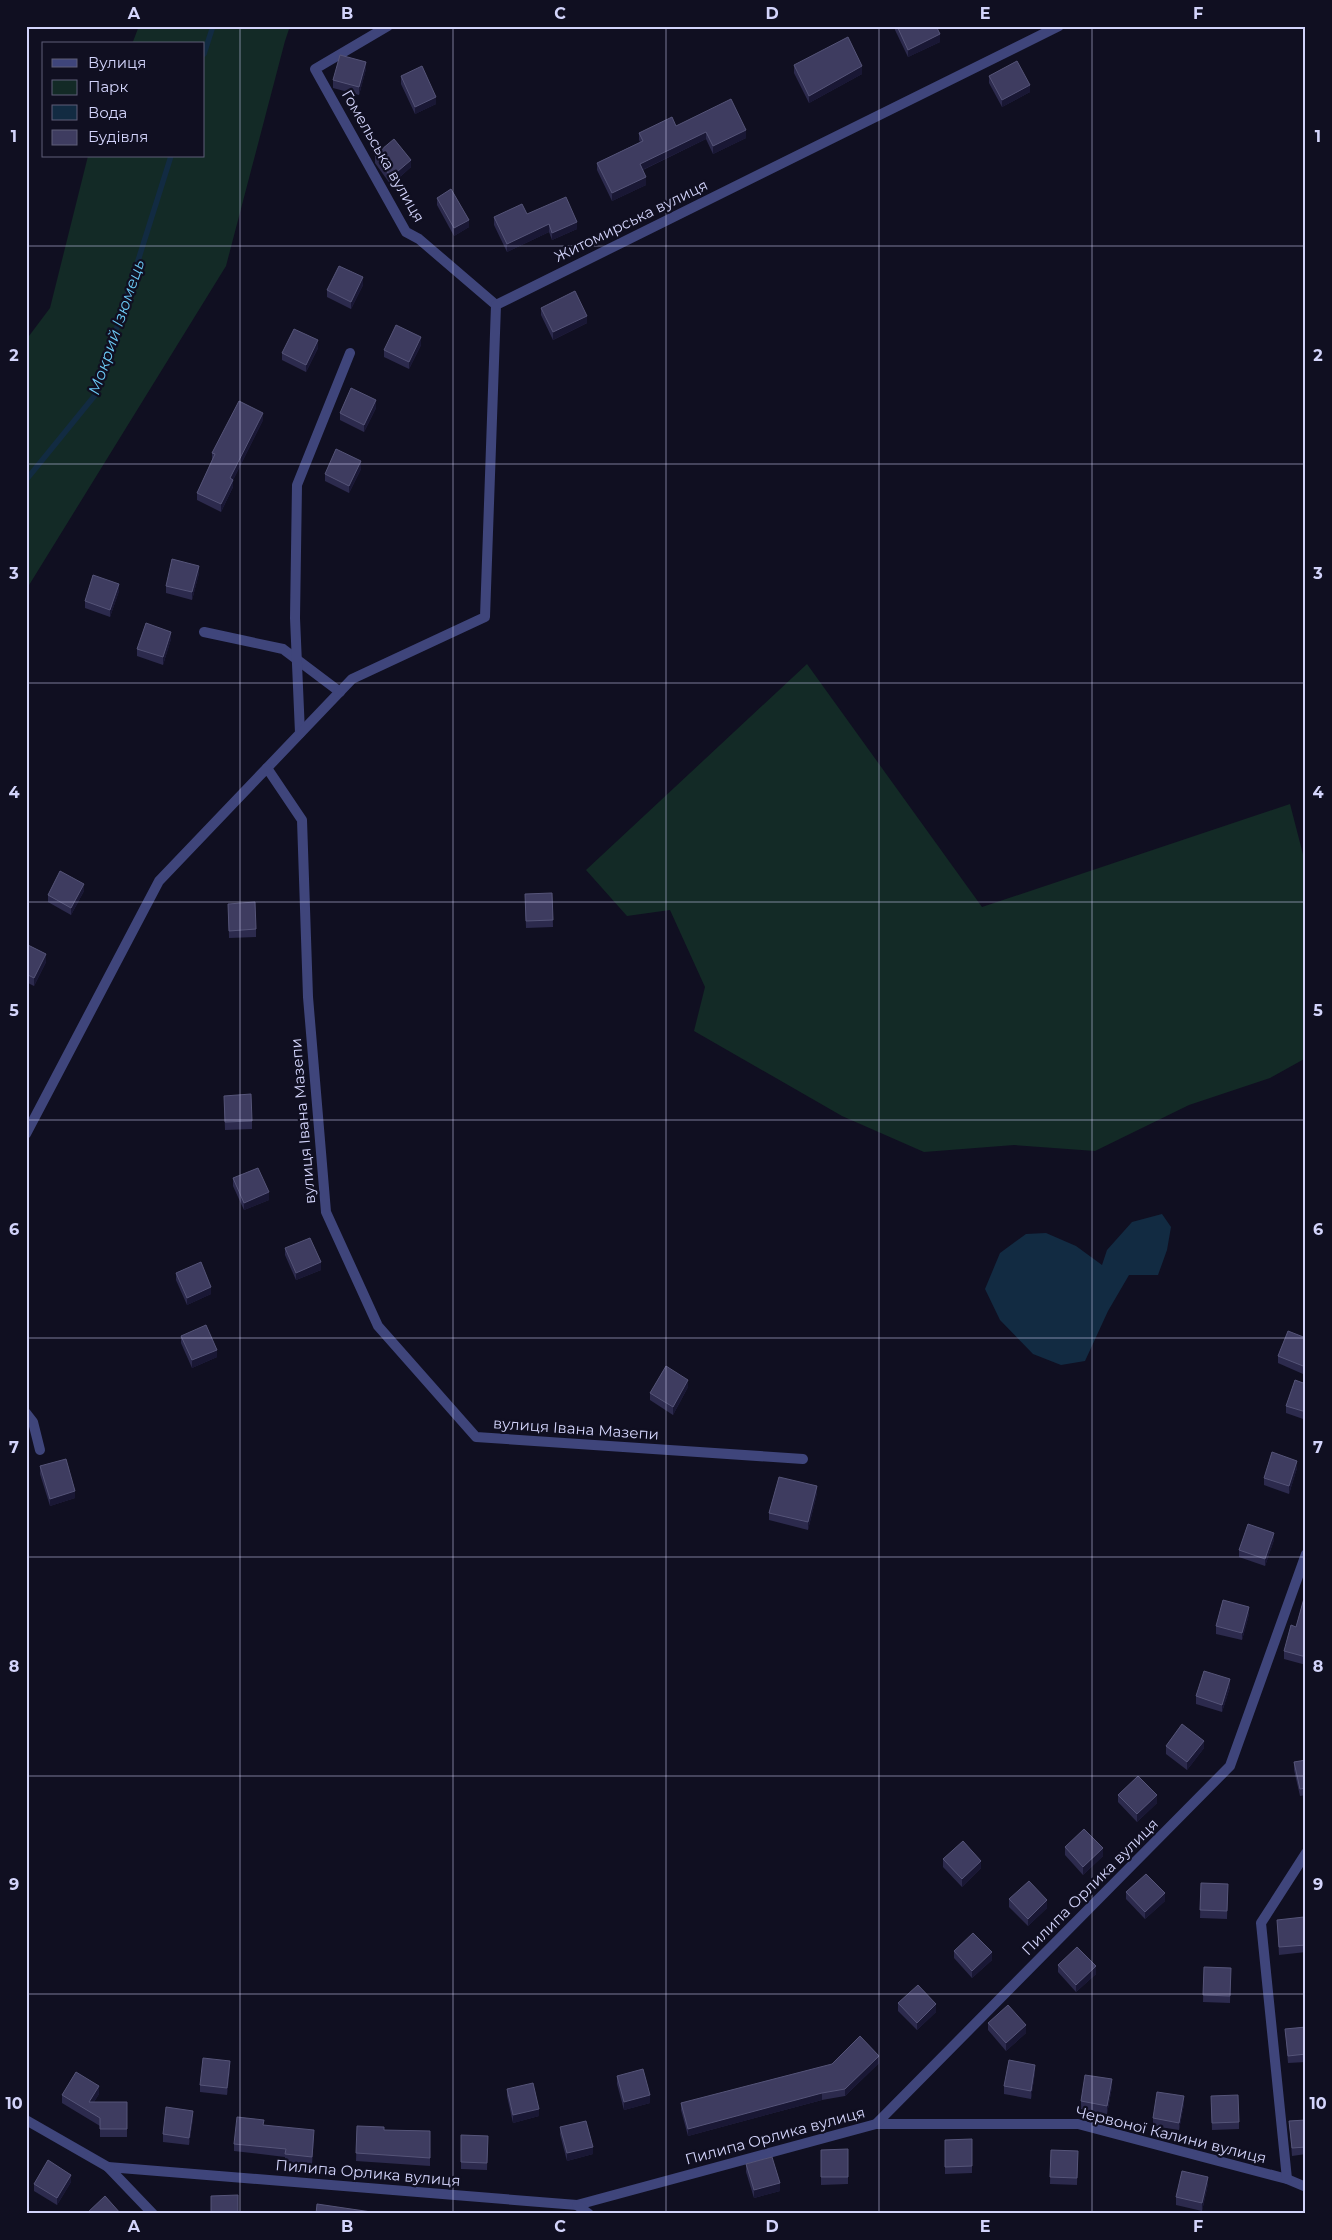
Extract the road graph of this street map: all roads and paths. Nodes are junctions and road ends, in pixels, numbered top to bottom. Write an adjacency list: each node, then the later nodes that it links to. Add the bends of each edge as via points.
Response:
1 (388, 26): 3 (street, Гомельська вулиця, via 316,69 406,232 419,239)
2 (1059, 26): 3 (street, Житомирська вулиця)
3 (496, 305): 7 (street, via 485,617 352,679)
4 (350, 353): 6 (street, via 298,486)
5 (204, 632): 6 (street, via 283,649)
6 (297, 659): 7 (street); 8 (street)
7 (340, 692): 8 (street)
8 (300, 733): 9 (street)
9 (267, 768): 10 (street, via 159,881); 13 (street, вулиця Івана Мазепи, via 302,820 308,998 326,1212 378,1326 476,1437)
10 (26, 1134)
11 (26, 1413): 12 (street, via 33,1422)
12 (40, 1450)
13 (802, 1459)
14 (1306, 1554): 17 (street, Пилипа Орлика вулиця, via 1230,1766)
15 (1306, 1853): 19 (street, via 1261,1922)
16 (26, 2120): 18 (street)
17 (876, 2124): 19 (street, Червоної Калини вулиця, via 1078,2124); 21 (street, Пилипа Орлика вулиця)
18 (108, 2167): 21 (street, Пилипа Орлика вулиця); 22 (street)
19 (1287, 2179): 20 (street, Червоної Калини вулиця)
20 (1306, 2187)
21 (577, 2205): 23 (street)
22 (154, 2214)
23 (589, 2214)

